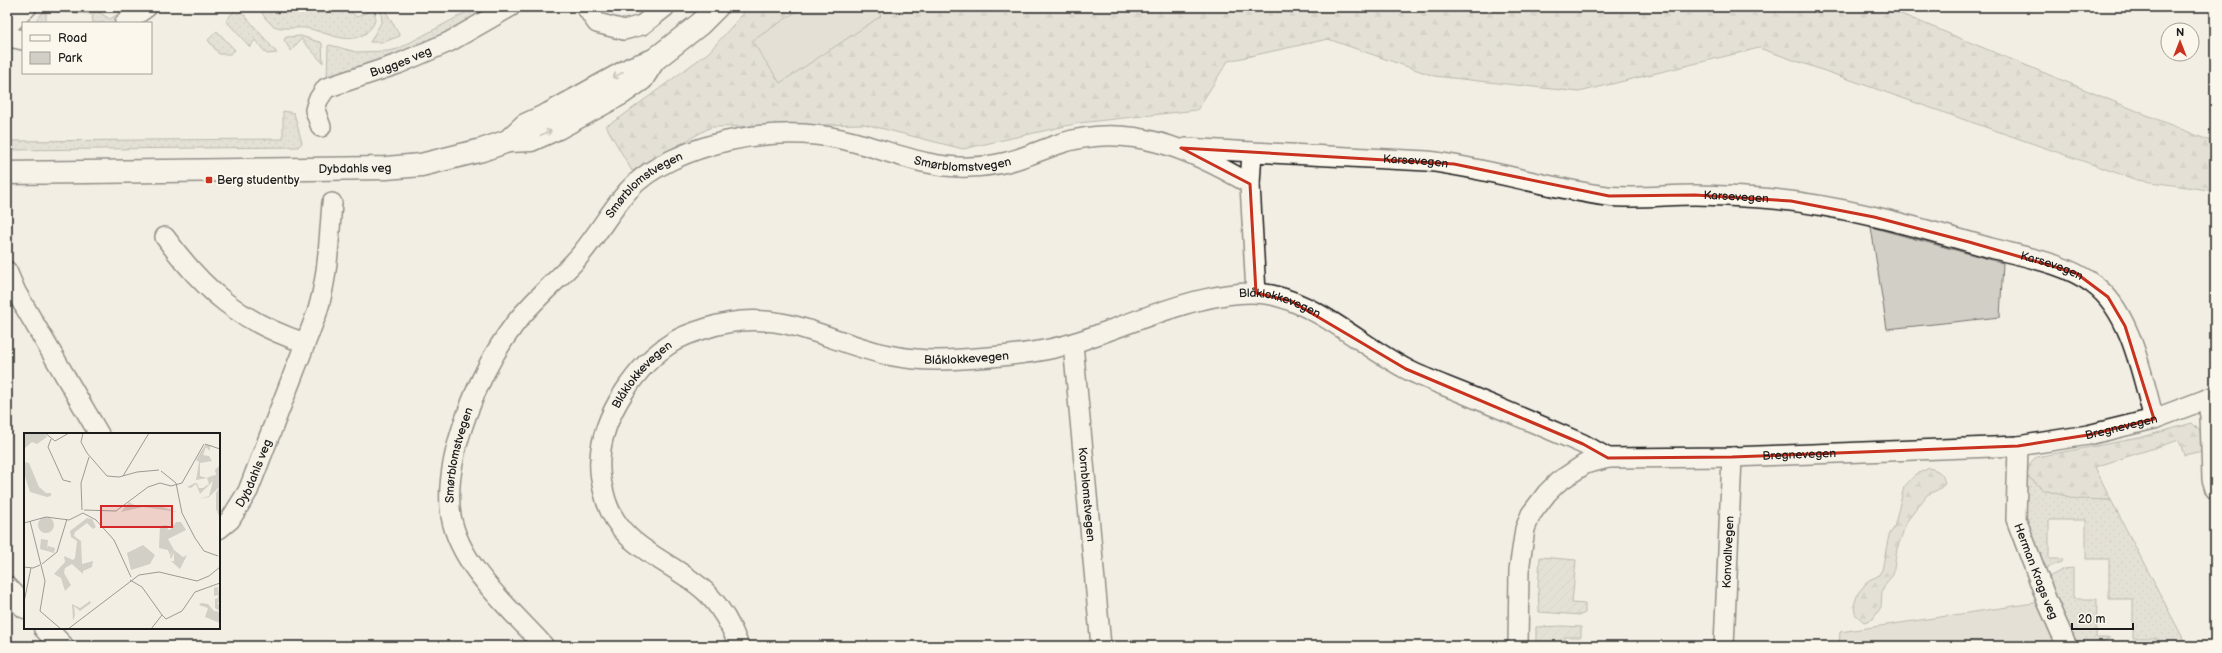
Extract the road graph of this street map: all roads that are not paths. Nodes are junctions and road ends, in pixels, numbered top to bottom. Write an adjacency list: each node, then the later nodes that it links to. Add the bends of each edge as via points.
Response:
1 (27, 7): 8 (street)
2 (147, 7): 7 (street)
3 (510, 7): 11 (street, Bugges veg, via 449,42 398,64 326,88 315,110)
4 (586, 7): 5 (street, via 597,23 624,30 642,25)
5 (665, 7)
6 (717, 7): 14 (main road, Dybdahls veg, via 700,24 654,60 632,68 524,125 508,141 422,165 386,168)
7 (127, 22)
8 (7, 26)
9 (7, 32): 10 (street, via 14,38)
10 (22, 40)
11 (321, 127)
12 (1181, 148): 13 (street, Smørblomstvegen); 15 (street, Smørblomstvegen); 34 (street, Smørblomstvegen, via 1151,141 1101,136 1060,144 1004,164 964,168 923,162 839,138 752,136 705,148 659,167 642,178 628,191 593,241 530,305 502,342 479,383 459,439 453,467 450,486 453,526 467,557 482,578)
13 (1252, 152): 15 (street); 23 (street, Karsevegen, via 1454,164 1609,196 1695,195 1791,201 1874,217 2054,265 2076,273 2108,297 2134,349)
14 (7, 173)
15 (1250, 184): 19 (street)
16 (332, 203): 20 (street, Dybdahls veg, via 324,291)
17 (165, 237): 20 (street, via 180,258 228,306 261,326)
18 (7, 272): 24 (street, via 16,292)
19 (1256, 293): 21 (street, Blåklokkevegen, via 1224,296 1181,306); 27 (street, Blåklokkevegen, via 1291,301 1355,337 1406,370 1584,444)
20 (305, 343): 29 (street, Dybdahls veg, via 248,491 230,520)
21 (1073, 344): 35 (street, Blåklokkevegen, via 957,360 906,358 848,343 807,328 765,320 706,328 674,342 656,355 628,387 610,420 599,464 605,499 625,534 692,581 718,605); 36 (street, Kornblomstvegen)
22 (2211, 397): 23 (street, Bregnevegen); 28 (street, via 2212,479)
23 (2154, 419): 25 (street, Bregnevegen, via 2088,435)
24 (98, 433)
25 (2018, 446): 26 (street, Bregnevegen); 39 (street, Herman Krags veg, via 2016,518)
26 (1732, 457): 27 (street, Bregnevegen); 38 (street, Konvallvegen)
27 (1608, 458): 37 (street, Bregnevegen, via 1585,464 1558,482 1531,514 1521,547)
28 (2215, 489)
29 (220, 529)
30 (7, 588): 31 (main road)
31 (24, 606)
32 (46, 629): 33 (main road)
33 (62, 646)
34 (544, 646)
35 (740, 646)
36 (1101, 646)
37 (1518, 646)
38 (1724, 646)
39 (2067, 646)

